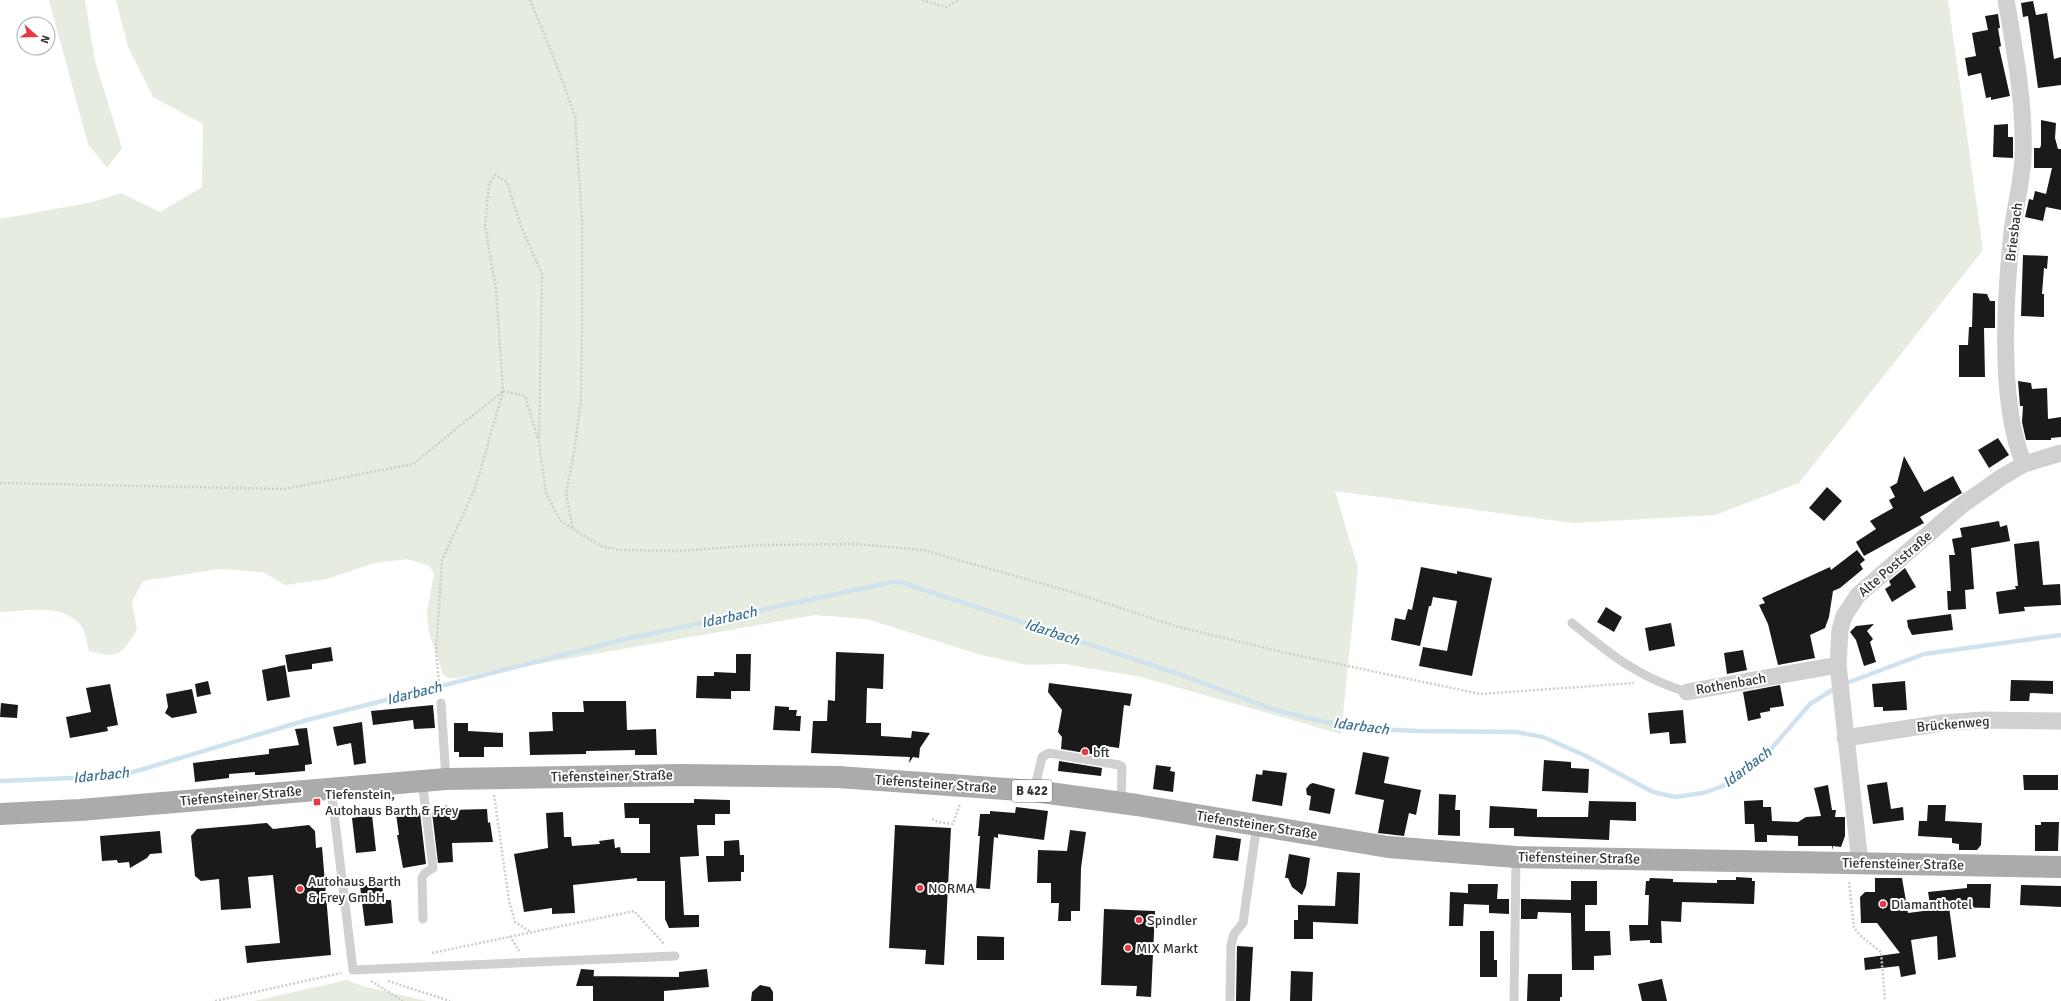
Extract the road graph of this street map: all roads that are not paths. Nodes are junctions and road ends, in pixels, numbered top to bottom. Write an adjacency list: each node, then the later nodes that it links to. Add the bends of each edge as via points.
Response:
1 (2006, 0): 3 (street, Briesbach, via 2014,46 2023,132 2021,182 2012,230 2009,268 2006,364 2011,421)
2 (2061, 453): 3 (street, Alte Poststraße)
3 (2024, 464): 5 (street, Alte Poststraße, via 1962,506 1858,595 1844,616 1840,630)
4 (1572, 623): 6 (lane, Rothenbach, via 1628,667 1648,678)
5 (1838, 672): 6 (street, Rothenbach); 9 (street, Alte Poststraße)
6 (1688, 692)
7 (441, 703): 10 (lane)
8 (2061, 721): 9 (street, Brückenweg, via 1983,720 1942,723)
9 (1845, 738): 18 (street, Alte Poststraße)
10 (446, 779): 11 (main road, Tiefensteiner Straße / B 422); 13 (main road, Tiefensteiner Straße / B 422, via 680,774 838,777)
11 (422, 780): 12 (main road, Tiefensteiner Straße / B 422); 20 (lane, via 433,868 422,878)
12 (331, 788): 15 (main road, Tiefensteiner Straße / B 422, via 80,810); 21 (lane, via 353,970)
13 (1034, 792): 14 (main road, Tiefensteiner Straße / B 422); 14 (lane, via 1042,757 1049,753 1122,767)
14 (1121, 803): 16 (main road, Tiefensteiner Straße / B 422)
15 (0, 814)
16 (1257, 824): 17 (main road, Tiefensteiner Straße / B 422, via 1388,847); 22 (lane, via 1243,923 1234,934 1230,945)
17 (1516, 857): 18 (main road, Tiefensteiner Straße / B 422); 23 (lane)
18 (1854, 863): 19 (main road, Tiefensteiner Straße / B 422)
19 (2061, 867)
20 (423, 919)
21 (675, 956)
22 (1230, 1001)
23 (1514, 1001)

